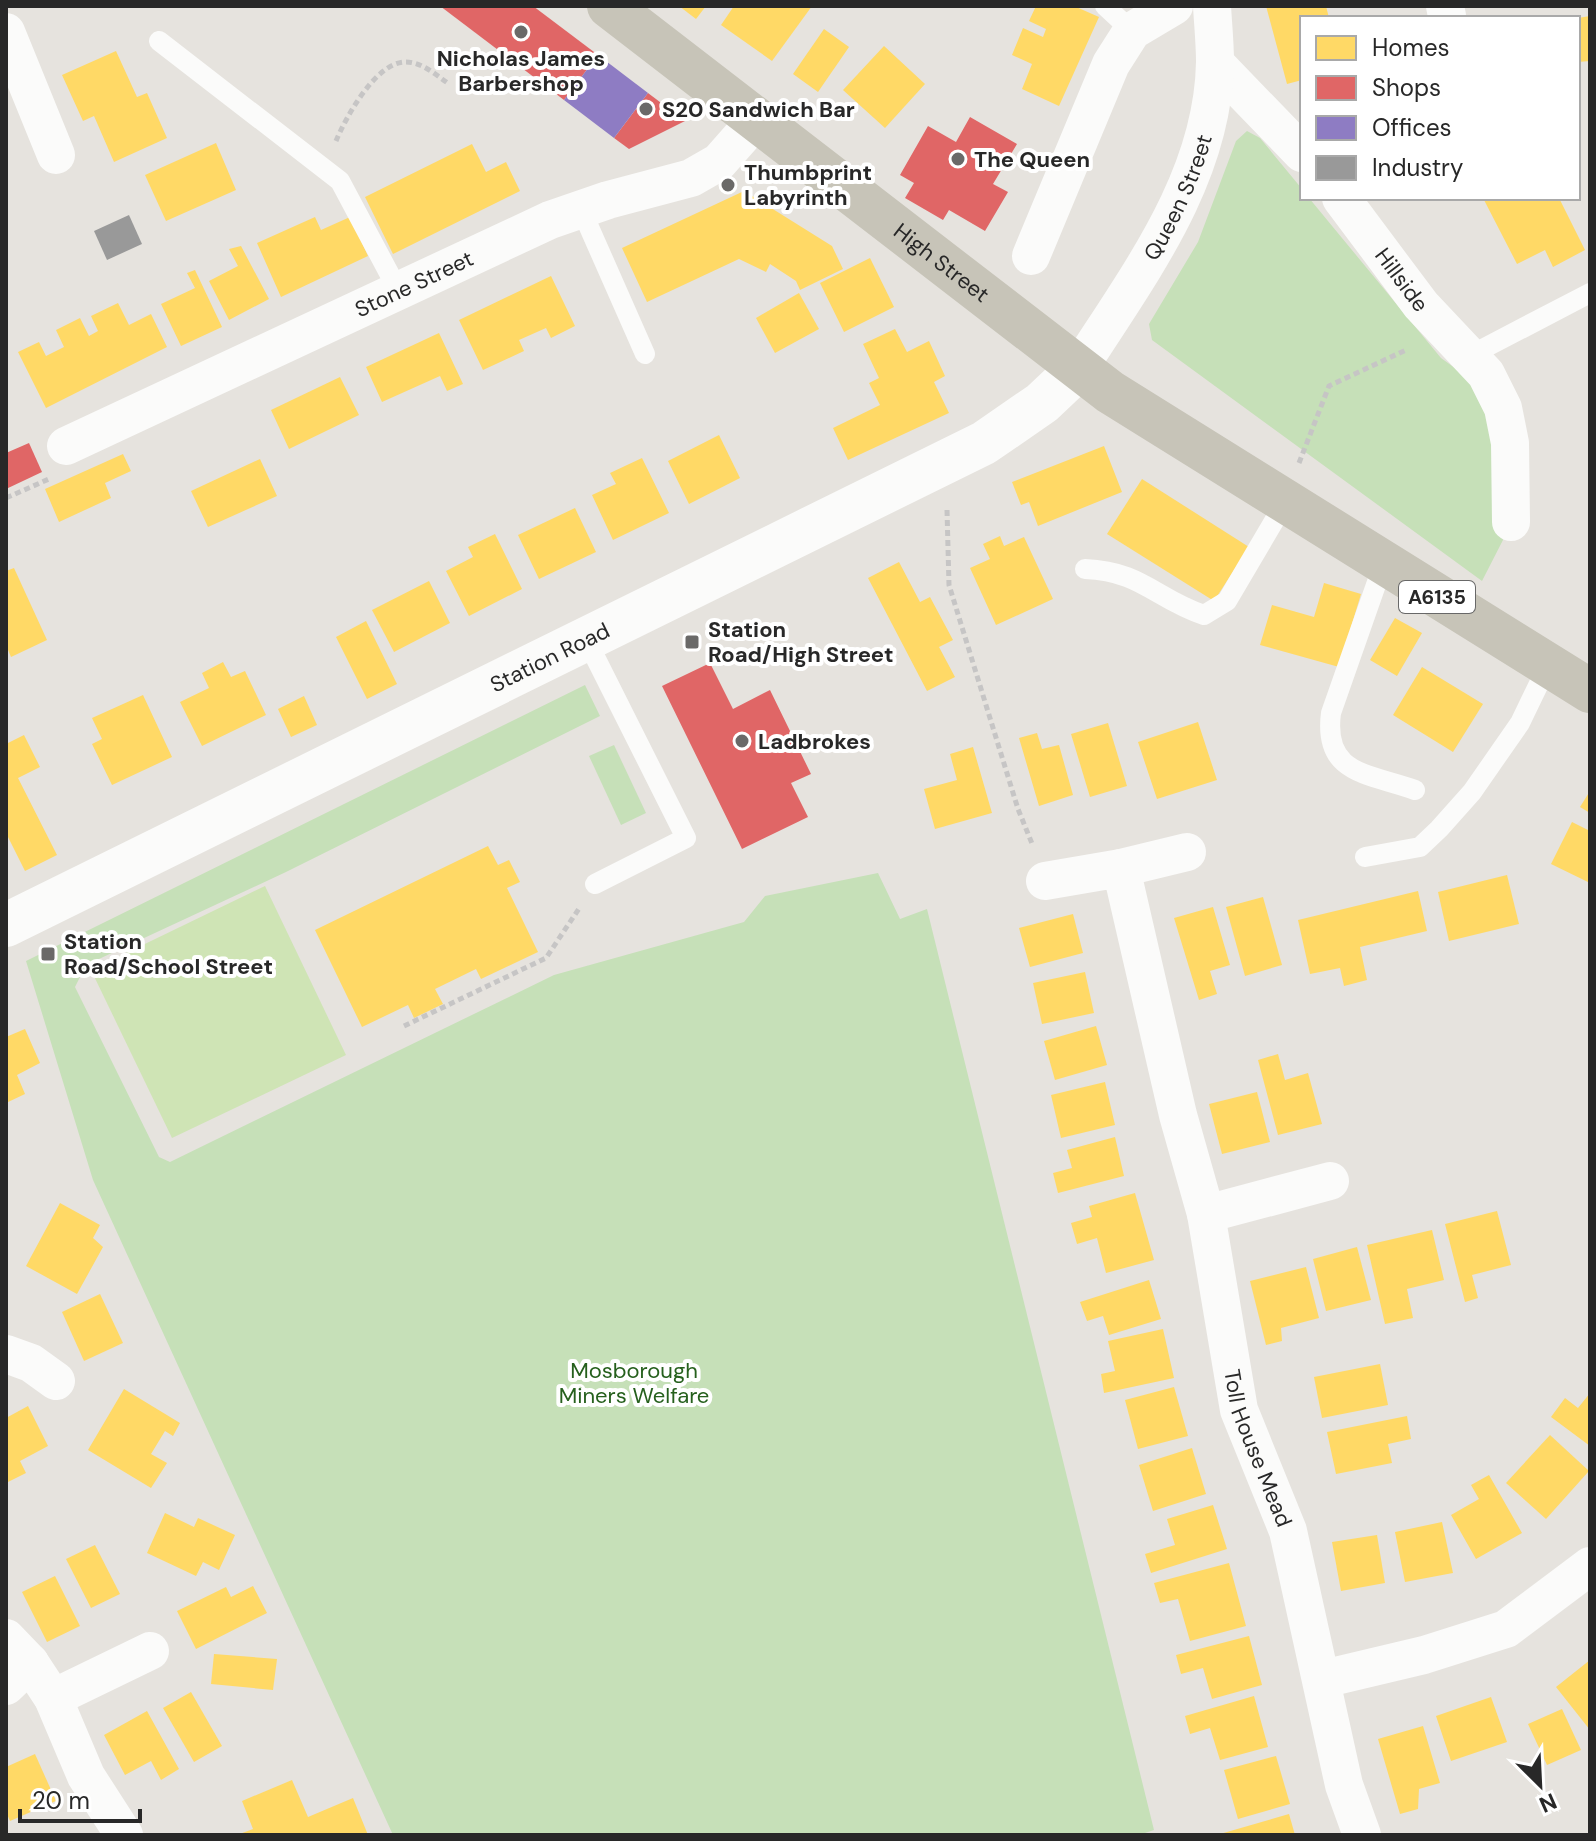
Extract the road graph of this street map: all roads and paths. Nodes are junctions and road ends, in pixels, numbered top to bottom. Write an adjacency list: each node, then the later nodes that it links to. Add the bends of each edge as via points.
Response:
1 (609, 6): 9 (main road, High Street / A6135)
2 (1174, 6): 4 (street)
3 (1212, 6): 7 (street, Queen Street)
4 (1118, 18): 15 (street, via 1111,64)
5 (6, 32): 11 (street)
6 (159, 41): 12 (lane)
7 (1215, 63): 10 (street); 21 (street, Queen Street, via 1190,180 1162,237)
8 (449, 84): 12 (path, via 420,64 402,62 383,70 337,139 334,166)
9 (756, 120): 14 (street, Stone Street, via 719,162 691,178); 21 (main road, High Street / A6135)
10 (1300, 151)
11 (56, 155)
12 (340, 181): 16 (lane)
13 (1342, 200): 18 (street, Hillside)
14 (581, 209): 16 (street, Stone Street); 19 (lane)
15 (1031, 256)
16 (398, 290): 22 (street, Stone Street)
17 (1590, 293): 20 (lane)
18 (1441, 325): 20 (street, Hillside); 24 (path, via 1399,355 1329,386)
19 (645, 354)
20 (1471, 355): 25 (street, Hillside, via 1503,408 1510,443)
21 (1079, 368): 23 (main road, Station Road, via 1008,428); 24 (main road, High Street / A6135)
22 (66, 446)
23 (946, 461): 28 (main road, Station Road); 35 (path, via 949,585)
24 (1287, 499): 26 (main road, A6135); 27 (lane, via 1227,601 1204,615 1127,575)
25 (1511, 522)
26 (1384, 562): 29 (main road, A6135); 31 (lane, via 1328,734 1332,751 1343,764)
27 (1085, 569)
28 (586, 639): 36 (lane, via 686,838); 37 (main road, Station Road)
29 (1548, 665): 30 (main road, A6135); 33 (lane, via 1520,723 1439,829 1420,847)
30 (1590, 691)
31 (1415, 790)
32 (1187, 852): 34 (street)
33 (1365, 857)
34 (1121, 868): 35 (street); 40 (street, Toll House Mead)
35 (1045, 881)
36 (595, 884): 38 (path, via 546,958)
37 (6, 925)
38 (404, 1026)
39 (1330, 1181): 40 (street)
40 (1206, 1214): 46 (street, Toll House Mead, via 1239,1410 1288,1531)
41 (6, 1354): 42 (street)
42 (56, 1381)
43 (1590, 1566): 46 (street, via 1506,1629)
44 (150, 1651): 47 (street)
45 (14, 1663): 47 (street)
46 (1323, 1679): 49 (street, Toll House Mead, via 1344,1785)
47 (53, 1698): 48 (street, via 86,1776)
48 (124, 1835)
49 (1362, 1835)

